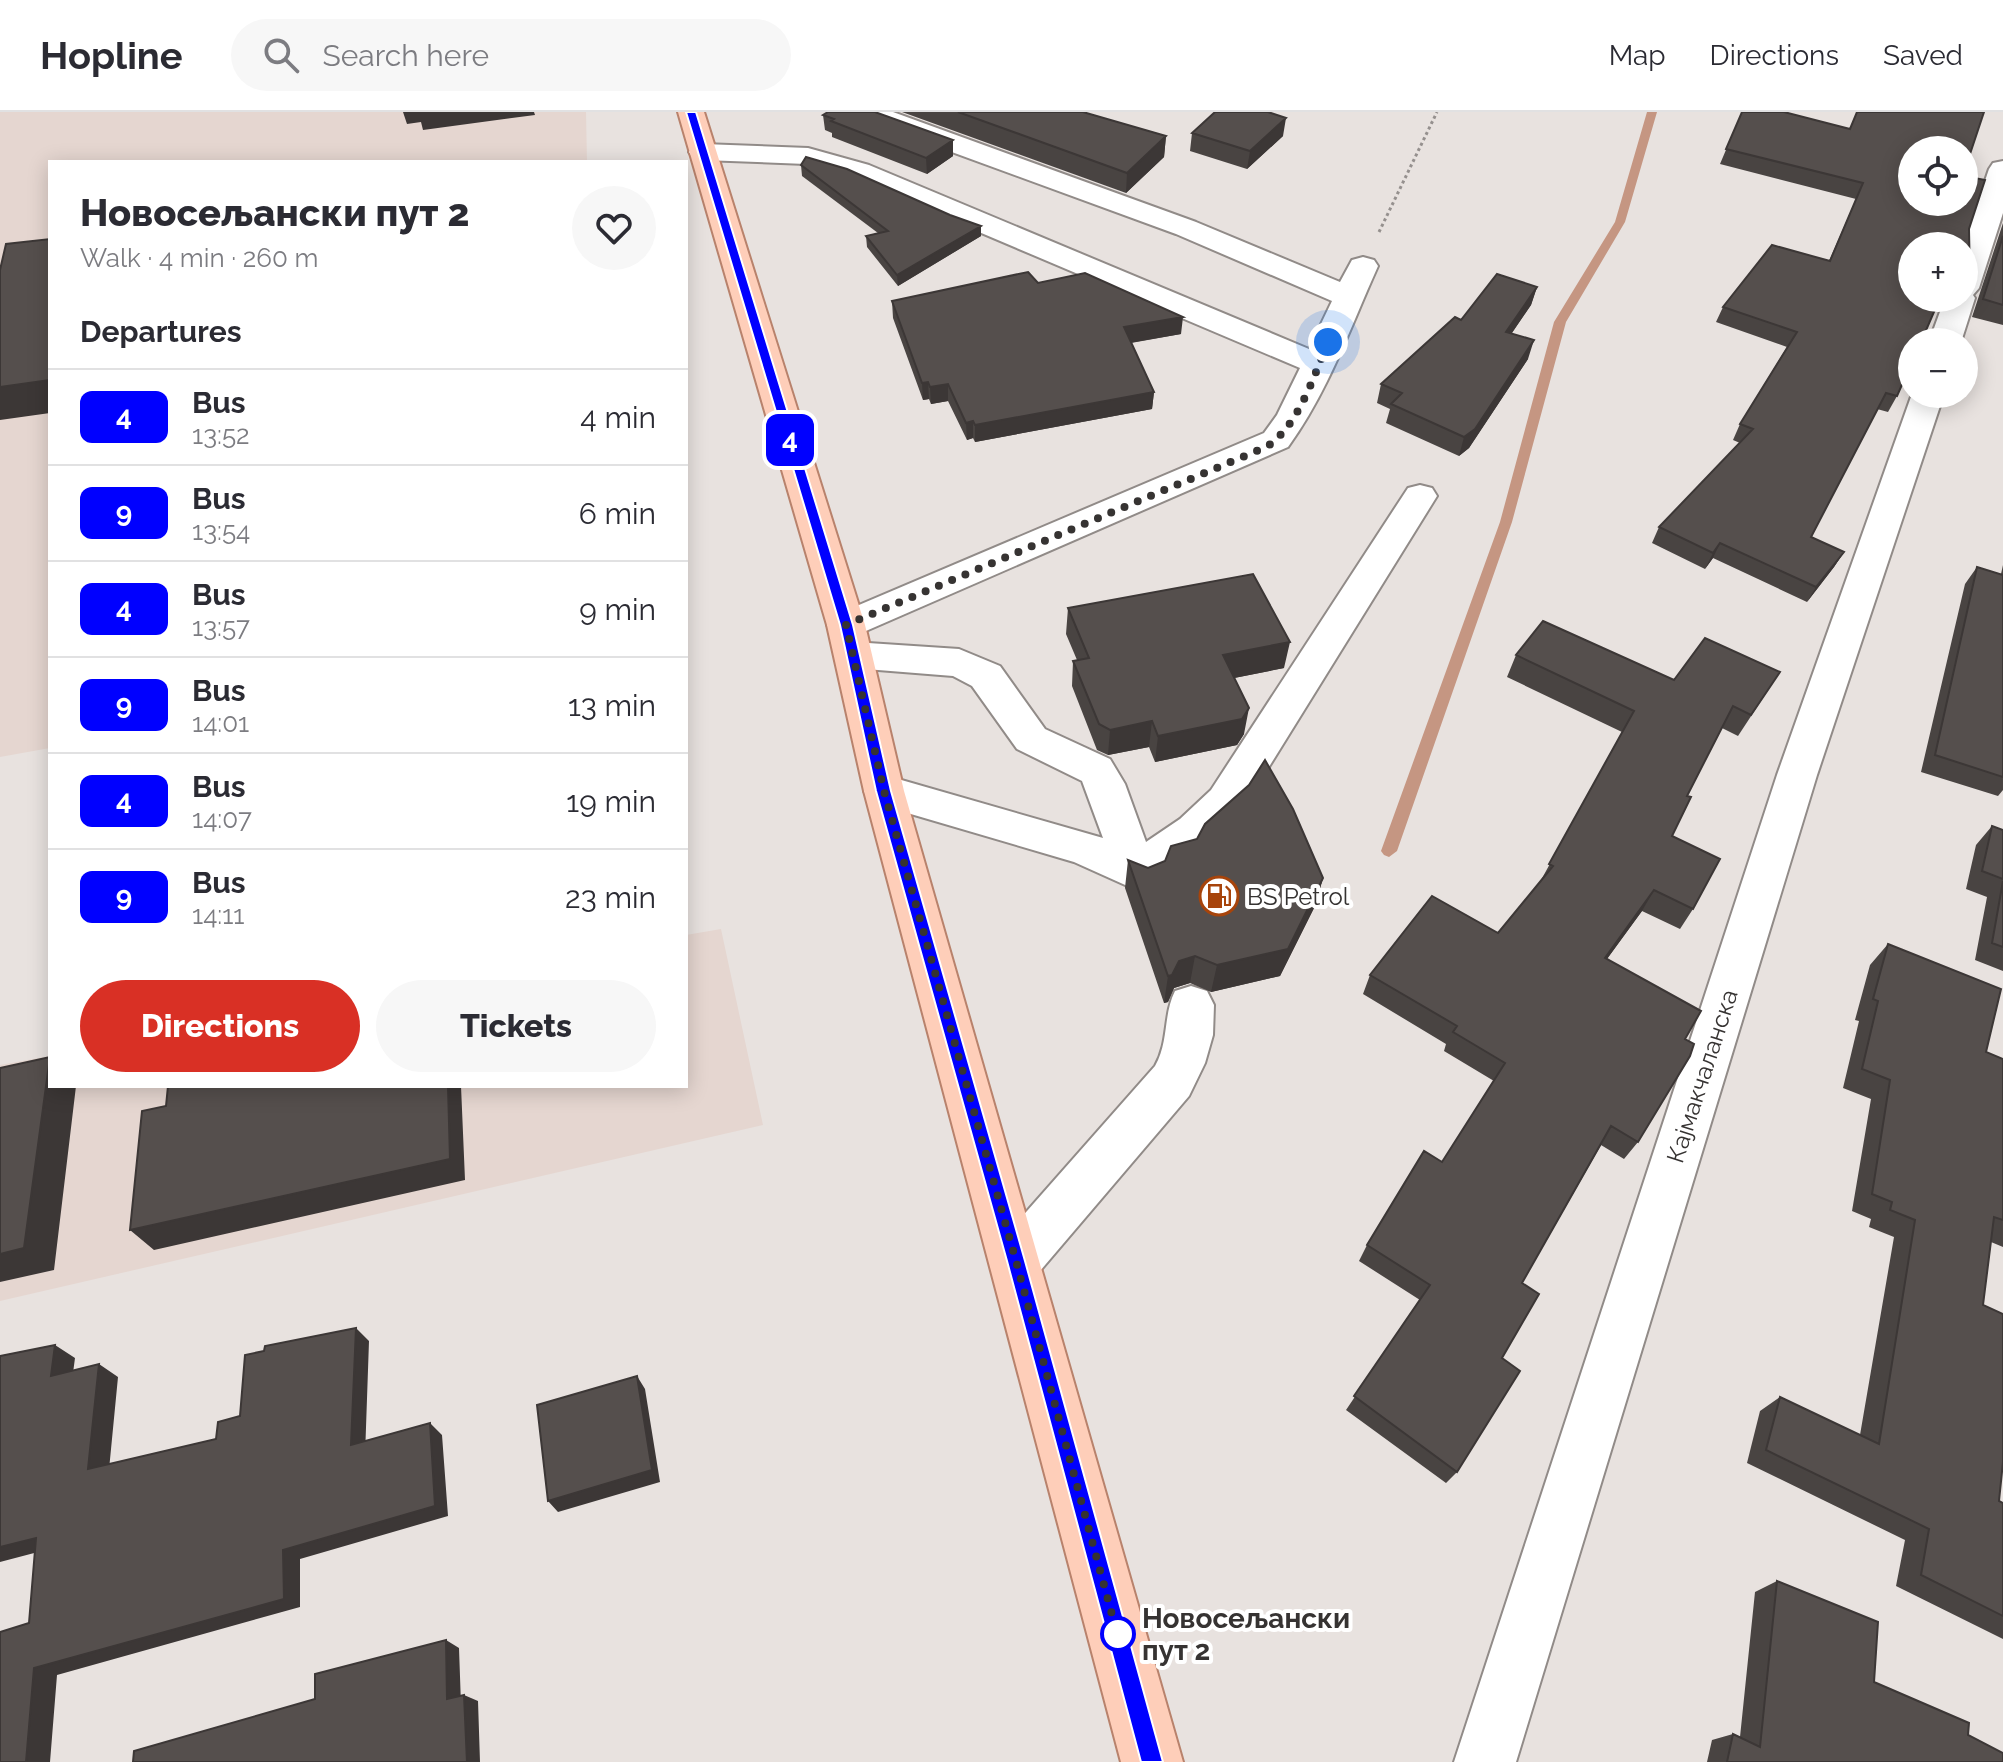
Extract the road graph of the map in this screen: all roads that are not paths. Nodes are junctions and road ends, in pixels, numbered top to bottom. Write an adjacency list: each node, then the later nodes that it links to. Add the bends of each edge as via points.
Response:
1 (868, 112): 7 (street, via 1186,228)
2 (697, 132): 8 (street, via 859,171); 11 (main road)
3 (2003, 169): 4 (street)
4 (1996, 219): 5 (street)
5 (1978, 258)
6 (1363, 266): 7 (street)
7 (1347, 296): 8 (street)
8 (1319, 365): 11 (street, via 1293,417 1266,447)
9 (1923, 408): 17 (street, Кајмакчаланска, via 1797,775)
10 (1420, 496): 13 (street, via 1226,801 1211,819)
11 (850, 640): 12 (main road); 13 (street, via 959,663 986,676 1031,739 1096,770)
12 (884, 791): 13 (street, via 1085,849); 15 (main road)
13 (1139, 872)
14 (1191, 1005): 15 (street, via 1186,1055 1172,1081)
15 (1016, 1261): 16 (main road)
16 (1152, 1762)
17 (1485, 1762)

